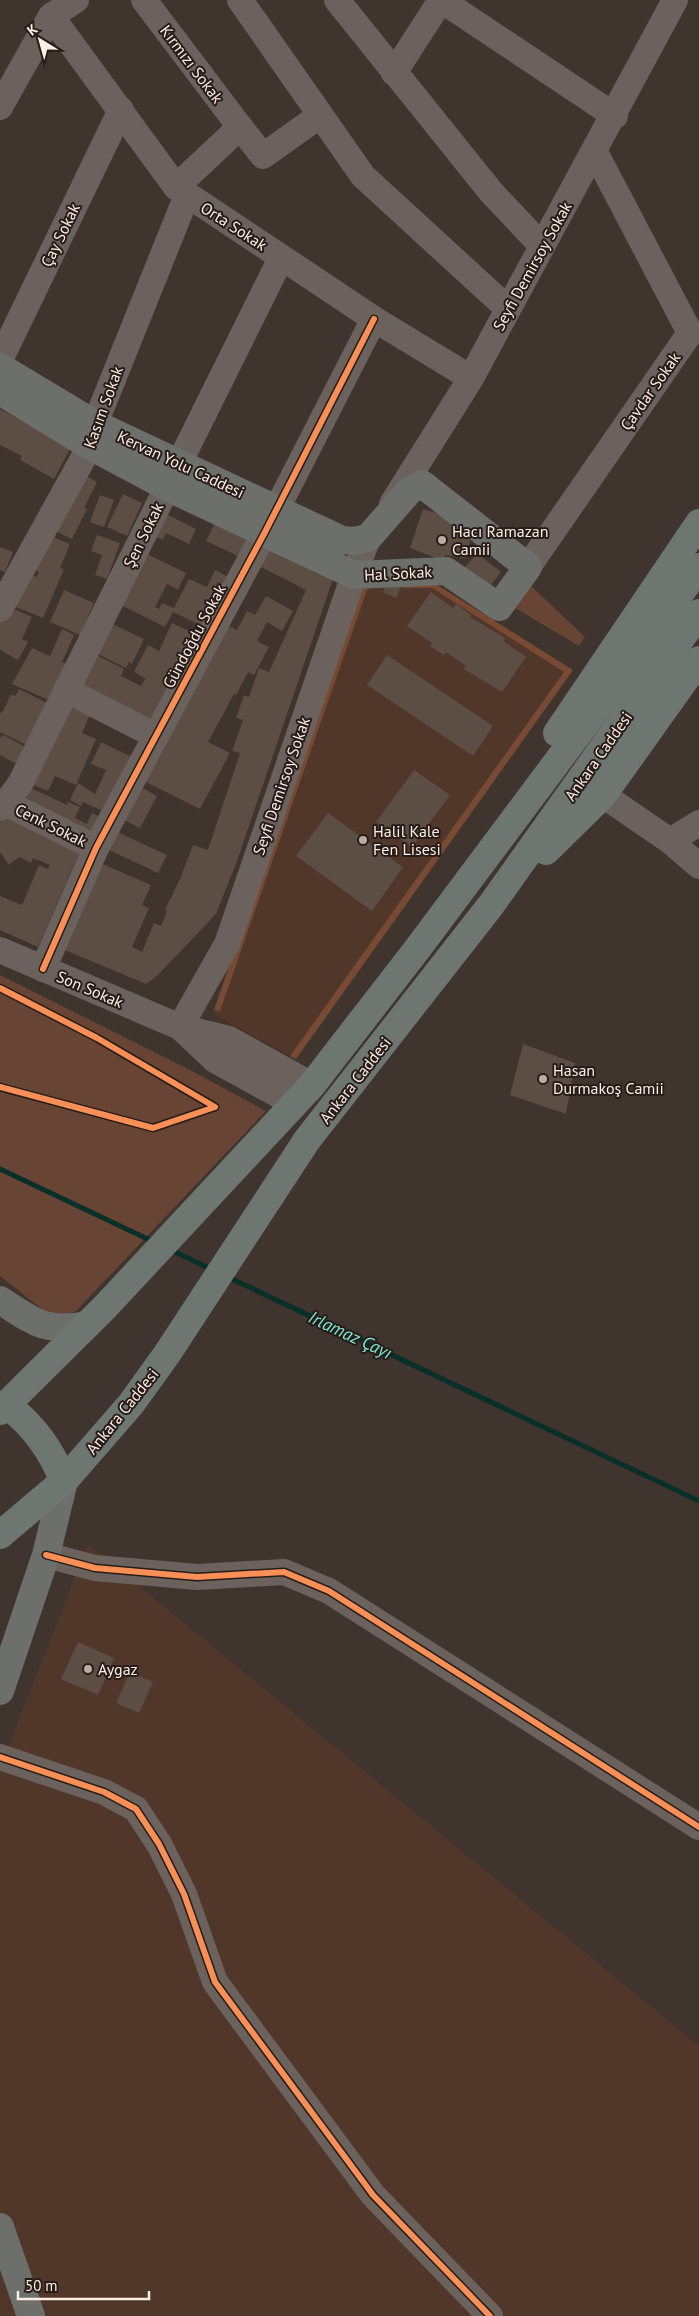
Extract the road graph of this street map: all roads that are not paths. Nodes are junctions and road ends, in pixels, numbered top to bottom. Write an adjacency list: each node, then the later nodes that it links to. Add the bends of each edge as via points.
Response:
1 (76, 0): 7 (street)
2 (144, 0): 14 (street, Kırmızı Sokak)
3 (240, 0): 12 (street)
4 (338, 0): 9 (street)
5 (441, 0): 9 (street); 13 (street)
6 (676, 0): 13 (street, Seyfi Demirsoy Sokak)
7 (51, 16): 8 (street); 11 (street, Orta Sokak)
8 (9, 67): 10 (street)
9 (394, 73): 17 (street, via 491,192)
10 (0, 107)
11 (121, 110): 16 (street, Orta Sokak); 22 (street, Çay Sokak)
12 (319, 116): 14 (street, via 263,156); 19 (street, via 363,176)
13 (615, 116): 15 (street, Seyfi Demirsoy Sokak)
14 (240, 127): 16 (street, Kasım Sokak)
15 (595, 152): 17 (street, Seyfi Demirsoy Sokak); 21 (street, Çavdar Sokak)
16 (181, 191): 18 (street, Orta Sokak); 26 (street, Kasım Sokak)
17 (542, 246): 19 (street, Seyfi Demirsoy Sokak)
18 (281, 258): 20 (street, Orta Sokak); 27 (street, Şen Sokak)
19 (508, 309): 24 (street, Seyfi Demirsoy Sokak)
20 (374, 319): 24 (street, Orta Sokak); 29 (street, Gündoğdu Sokak)
21 (694, 333): 33 (street, Çavdar Sokak)
22 (0, 360)
23 (0, 367): 26 (main road, Kervan Yolu Caddesi)
24 (471, 378): 31 (street, Seyfi Demirsoy Sokak)
25 (0, 391): 26 (main road, Kervan Yolu Caddesi)
26 (93, 435): 27 (main road, Kervan Yolu Caddesi); 28 (main road, Kervan Yolu Caddesi); 36 (street, Kasım Sokak)
27 (178, 462): 28 (street, Şen Sokak); 29 (main road, Kervan Yolu Caddesi)
28 (167, 487): 32 (main road, Kervan Yolu Caddesi); 39 (street, Şen Sokak)
29 (276, 509): 31 (main road, Kervan Yolu Caddesi, via 342,540 354,541); 32 (street, Gündoğdu Sokak)
30 (699, 523): 48 (highway, via 510,804)
31 (373, 532): 33 (main road, via 410,490 422,484); 35 (street, Seyfi Demirsoy Sokak)
32 (264, 534): 35 (main road, Kervan Yolu Caddesi); 40 (street, Gündoğdu Sokak)
33 (528, 567): 35 (main road, Hal Sokak, via 499,607 446,570)
34 (699, 567): 48 (highway, Ankara Caddesi)
35 (354, 575): 51 (street, Seyfi Demirsoy Sokak, via 227,944)
36 (0, 609)
37 (699, 613): 47 (highway, Ankara Caddesi)
38 (699, 660): 41 (highway)
39 (66, 690): 40 (street); 42 (street, Şen Sokak, via 20,784)
40 (156, 736): 45 (street, Gündoğdu Sokak)
41 (603, 795): 44 (street); 47 (highway)
42 (3, 805): 45 (street, Cenk Sokak)
43 (699, 823): 44 (street)
44 (670, 841): 46 (street)
45 (96, 848): 50 (street, Gündoğdu Sokak)
46 (699, 866)
47 (492, 905): 56 (highway, Ankara Caddesi, via 307,1140 167,1354 131,1404)
48 (418, 948): 52 (highway, Ankara Caddesi)
49 (0, 950): 50 (street, Son Sokak)
50 (43, 969): 51 (street, Son Sokak)
51 (180, 1027): 52 (street, Son Sokak, via 229,1039)
52 (296, 1103): 54 (highway, Ankara Caddesi)
53 (0, 1300): 54 (main road, via 46,1327 66,1329)
54 (96, 1316): 55 (highway, Ankara Caddesi)
55 (2, 1405): 56 (highway, via 26,1420 52,1454)
56 (64, 1481): 57 (highway, Ankara Caddesi); 58 (main road)
57 (0, 1535)
58 (46, 1554): 59 (main road); 61 (street, via 95,1568 198,1577 284,1572 329,1592)
59 (0, 1691)
60 (0, 1757): 64 (street, via 104,1792 136,1809 159,1844 184,1894 215,1982 372,2195)
61 (699, 1827)
62 (0, 2227): 63 (main road)
63 (31, 2316)
64 (490, 2316)

